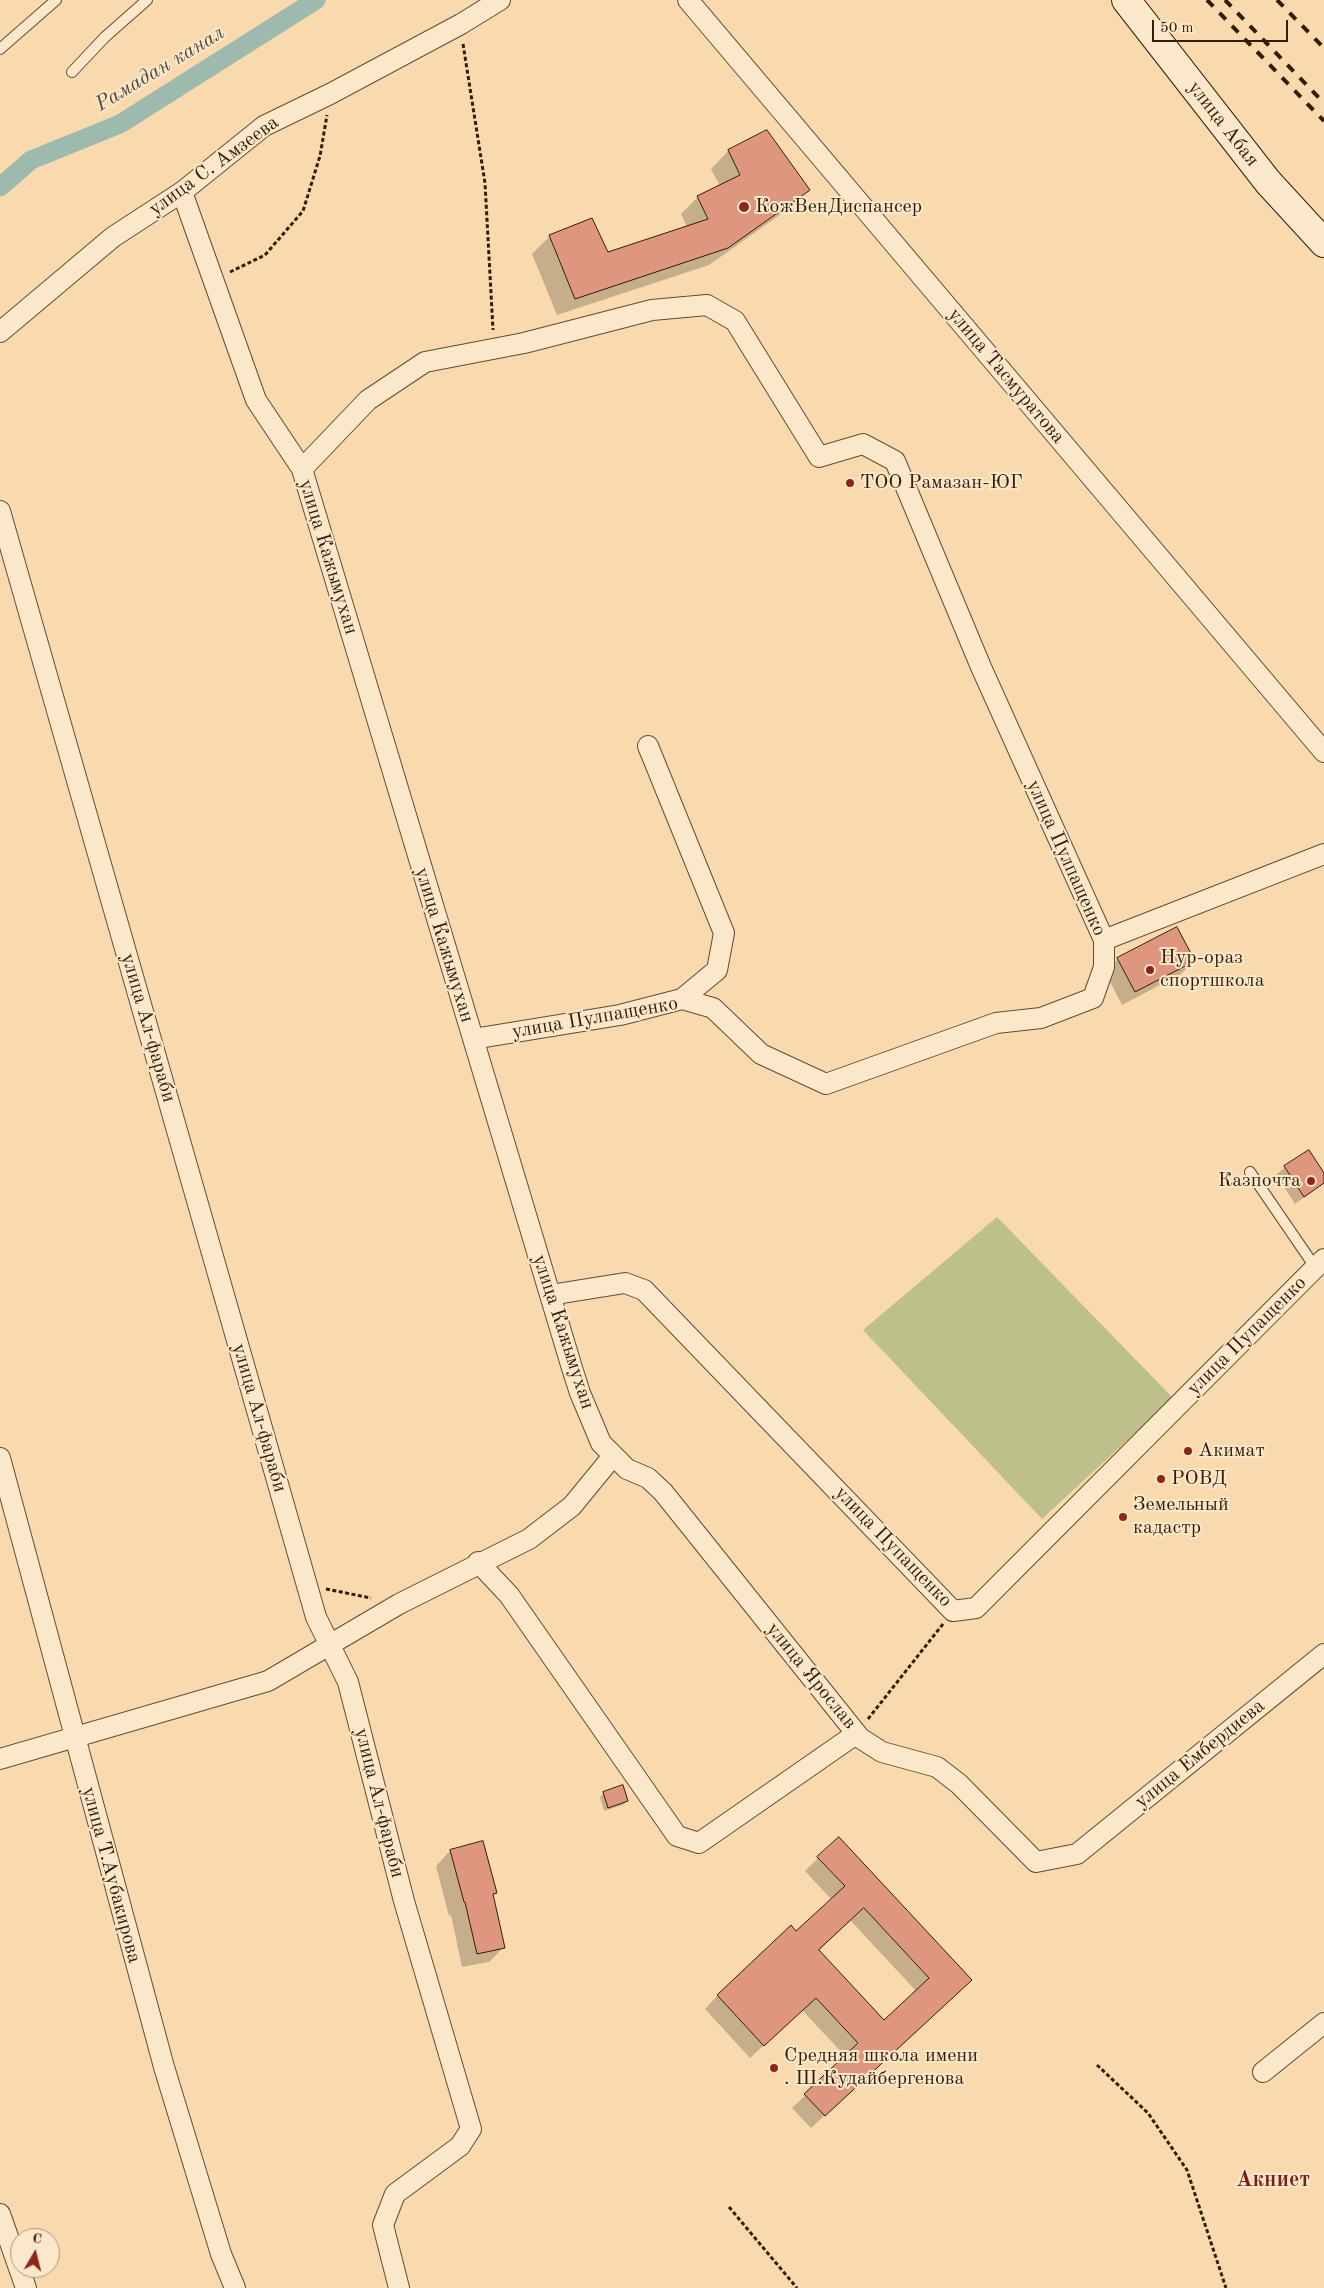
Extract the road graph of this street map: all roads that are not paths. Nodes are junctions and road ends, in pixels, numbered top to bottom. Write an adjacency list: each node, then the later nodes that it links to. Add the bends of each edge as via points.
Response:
1 (56, 0): 6 (lane)
2 (500, 0): 8 (street, улица С. Амзеева, via 330,94 264,126)
3 (688, 0): 15 (street, улица Тасмуратова)
4 (1126, 0): 9 (main road, улица Абая, via 1268,182)
5 (141, 2): 7 (lane)
6 (0, 49)
7 (72, 72)
8 (182, 192): 10 (street, улица С. Амзеева, via 113,237); 12 (street, улица Кажымухан, via 256,400)
9 (1324, 243)
10 (0, 332)
11 (819, 457): 12 (street, улица Кажымухан, via 735,321 707,305 652,310 494,349 425,362 368,400); 17 (street, улица Пулпащенко, via 863,444 895,461 978,658)
12 (302, 469): 19 (street, улица Кажымухан)
13 (0, 511): 27 (street, улица Ал-фараби, via 316,1617)
14 (648, 746): 18 (street, via 724,933 716,970)
15 (1324, 752)
16 (1324, 854): 17 (street)
17 (1104, 940): 18 (street, улица Пулпащенко, via 1104,967 1093,998 1041,1018 996,1023 826,1084 761,1054 713,1008)
18 (682, 999): 19 (street, улица Пулпащенко, via 620,1015)
19 (473, 1039): 22 (street, улица Кажымухан)
20 (1250, 1172): 21 (lane)
21 (1321, 1269): 22 (street, улица Пупащенко, via 976,1608 953,1611 644,1290 625,1283)
22 (550, 1295): 23 (street, улица Кажымухан)
23 (591, 1419): 24 (street, улица Ярослав, via 601,1443)
24 (613, 1456): 26 (street, via 572,1506 528,1540); 29 (street, улица Ярослав, via 627,1469 648,1478 663,1492)
25 (0, 1458): 30 (street, улица Т.Аубакирова)
26 (478, 1562): 27 (street); 29 (street, via 509,1595 677,1836 699,1843)
27 (329, 1644): 30 (street, via 268,1681); 38 (street, улица Ал-фараби, via 348,1682 404,1901 471,2129 460,2146 395,2194 383,2226)
28 (1324, 1654): 32 (street, улица Ембердиева)
29 (856, 1734): 32 (street, улица Ярослав, via 882,1752 937,1767 960,1784 1036,1862)
30 (74, 1738): 31 (street); 37 (street, улица Т.Аубакирова, via 164,2067)
31 (0, 1760)
32 (1077, 1854)
33 (1324, 2023): 34 (street)
34 (1263, 2072)
35 (0, 2214): 36 (street)
36 (26, 2288)
37 (234, 2288)
38 (399, 2288)

